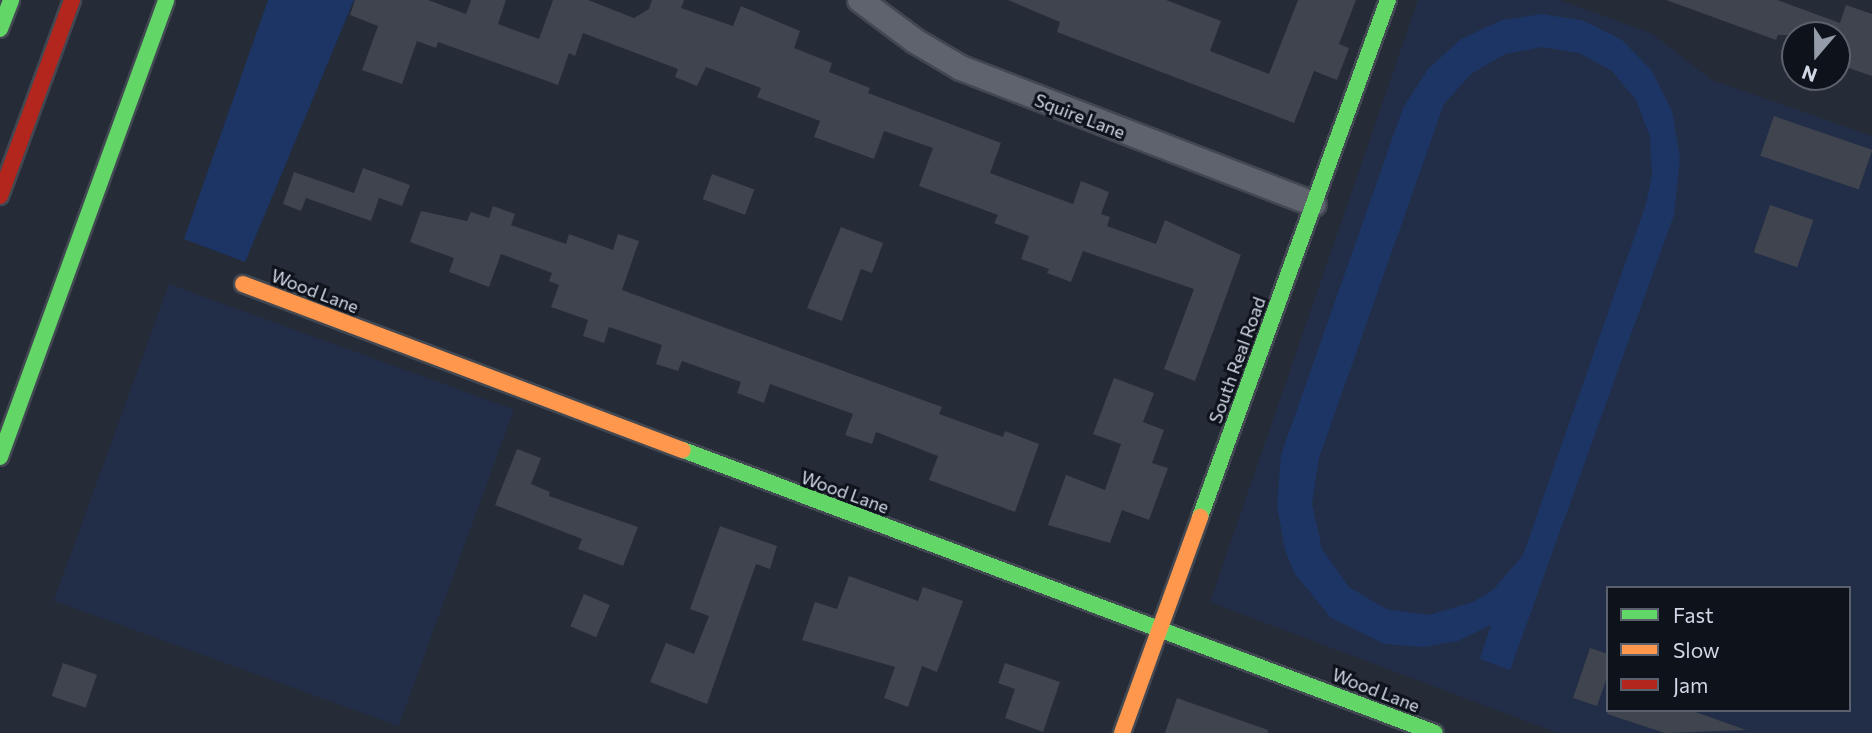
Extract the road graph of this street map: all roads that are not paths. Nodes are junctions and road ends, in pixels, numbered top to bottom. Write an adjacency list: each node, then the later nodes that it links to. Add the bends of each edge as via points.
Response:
1 (11, 0): 6 (main road)
2 (72, 0): 7 (main road)
3 (166, 0): 10 (main road)
4 (860, 0): 8 (street, Squire Lane, via 915,41 972,73)
5 (1388, 0): 8 (main road, South Real Road)
6 (0, 29)
7 (0, 196)
8 (1314, 204): 11 (main road, South Real Road)
9 (243, 284): 11 (main road, Wood Lane)
10 (0, 457)
11 (1160, 629): 12 (main road, South Real Road); 13 (main road, Wood Lane)
12 (1122, 733)
13 (1435, 733)

